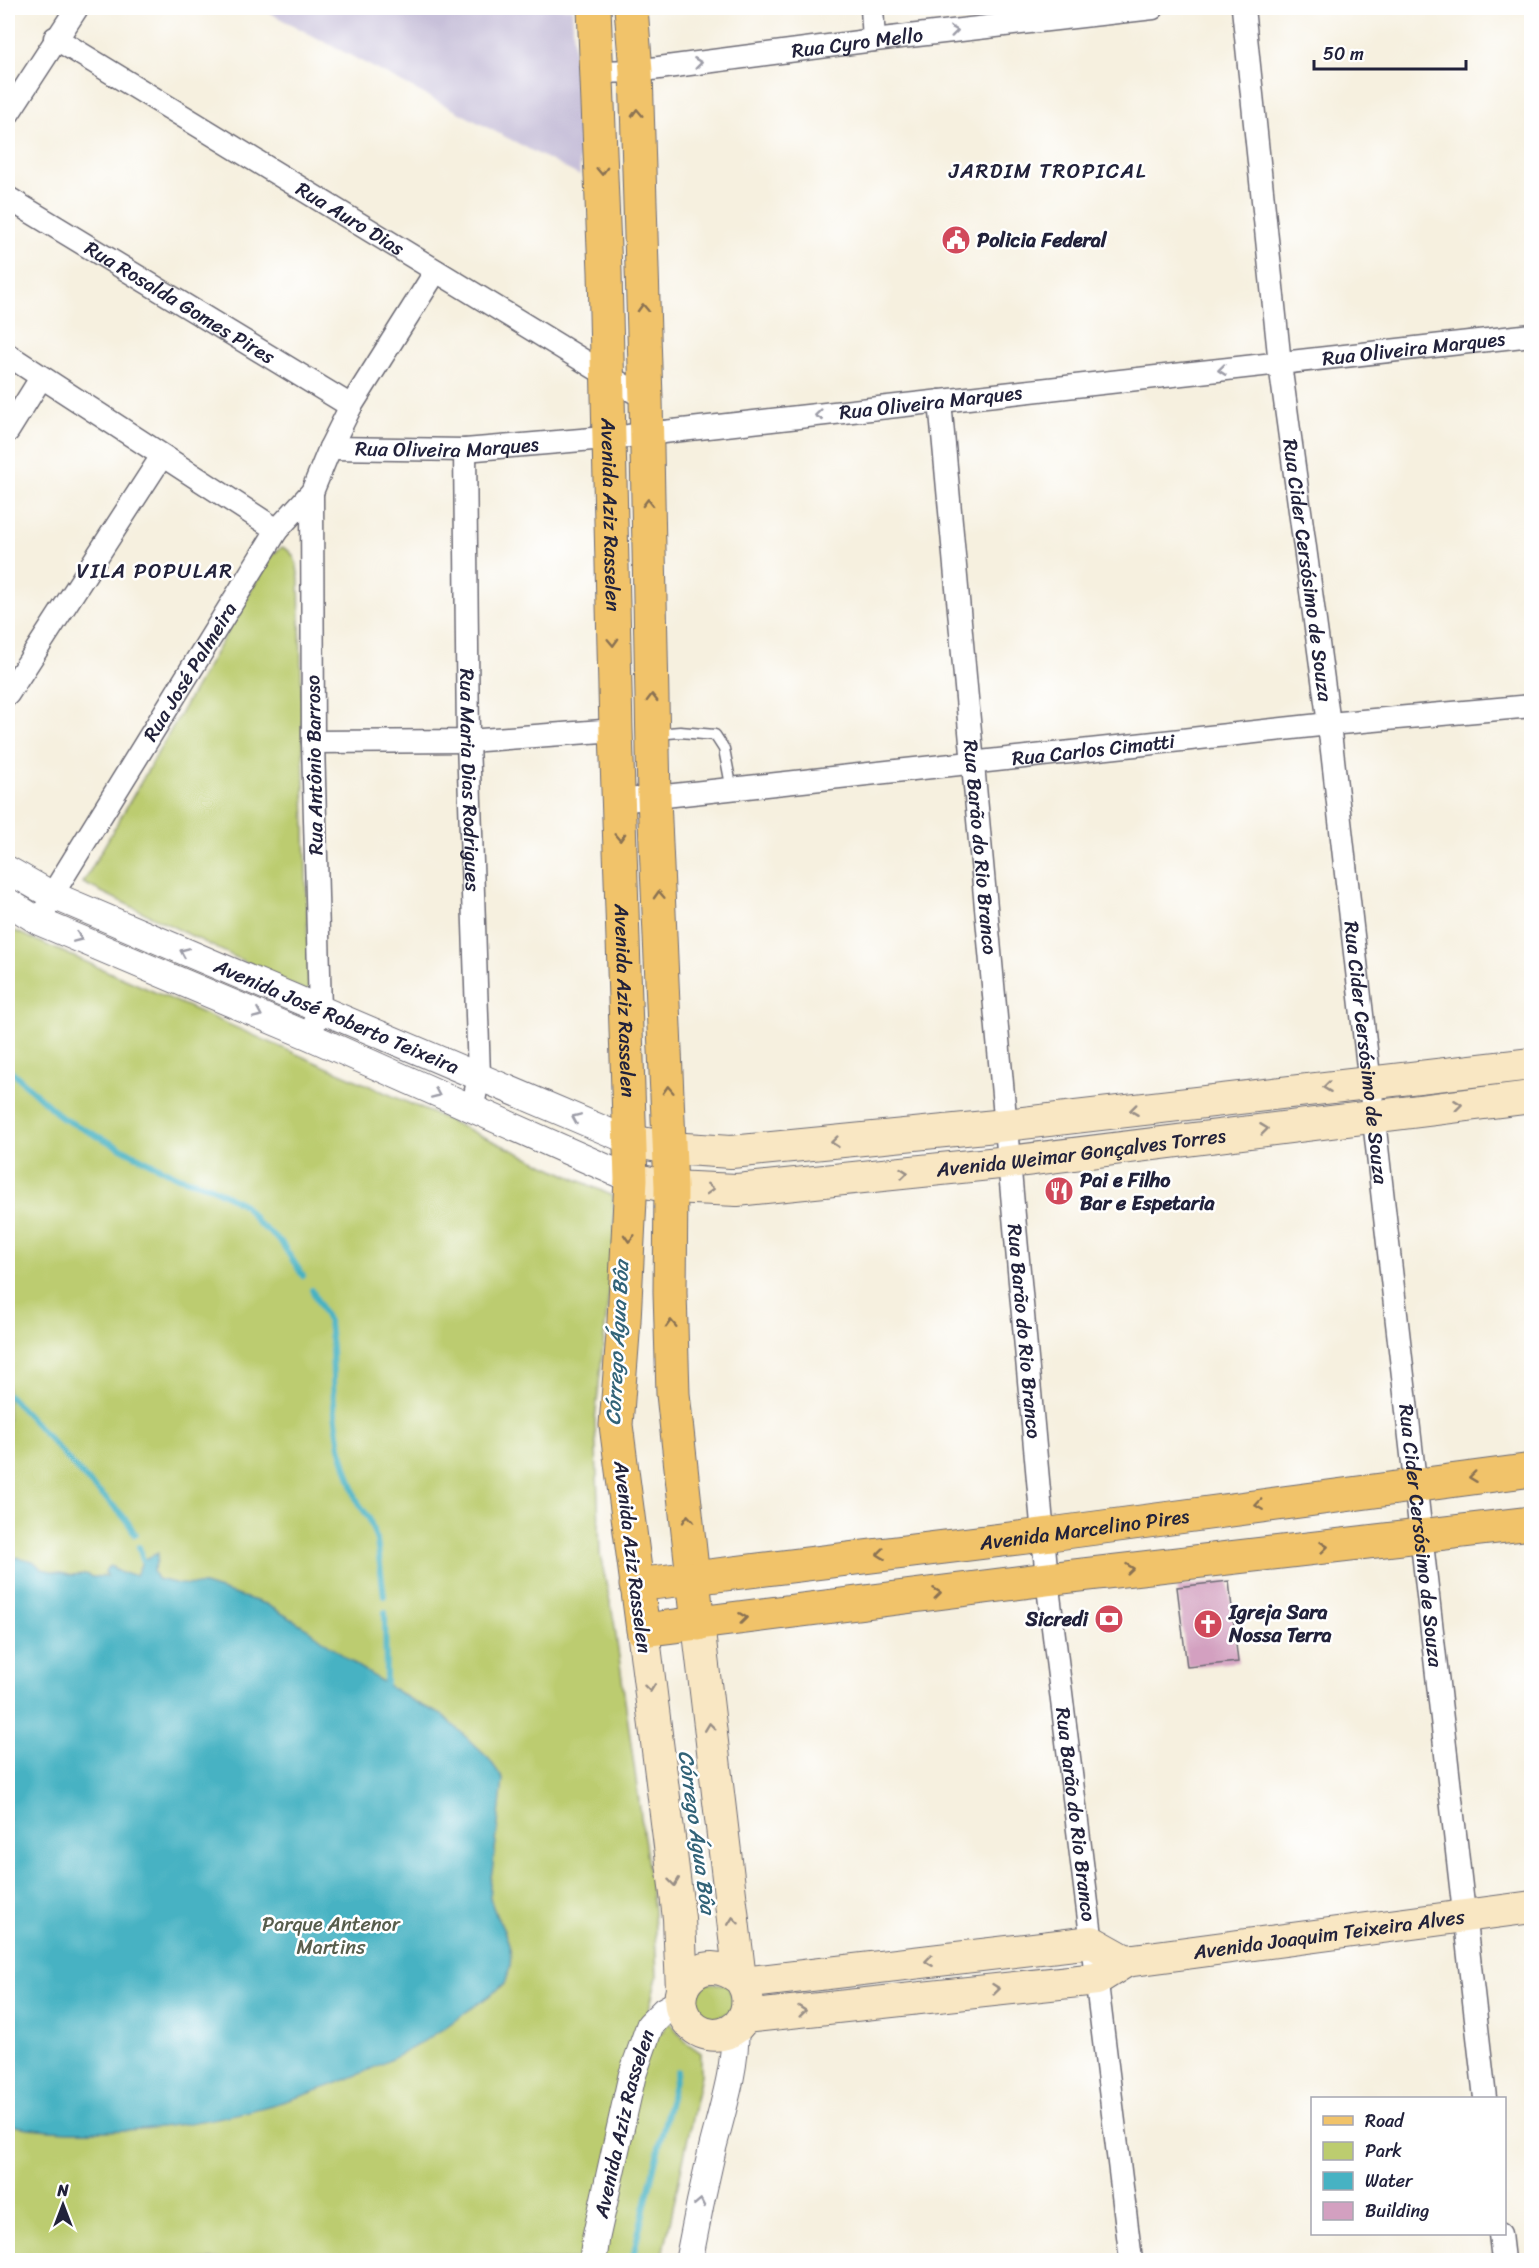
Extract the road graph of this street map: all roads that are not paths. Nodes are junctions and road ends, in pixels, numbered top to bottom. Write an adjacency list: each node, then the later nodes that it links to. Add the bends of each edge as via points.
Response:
1 (77, 8): 7 (street)
2 (594, 8): 10 (main road, Avenida Aziz Rasselen)
3 (631, 8): 9 (main road, Avenida Aziz Rasselen)
4 (872, 8): 8 (street)
5 (1153, 8): 8 (street, Rua Cyro Mello, one-way to 5)
6 (1243, 8): 16 (street, Rua Cider Cersósimo de Souza)
7 (56, 38): 11 (street); 13 (street, Rua Auro Dias)
8 (874, 40): 9 (street, Rua Cyro Mello, one-way to 8)
9 (636, 71): 10 (street, Rua Cyro Mello); 19 (main road, Avenida Aziz Rasselen, one-way to 9)
10 (598, 72): 17 (main road, Avenida Aziz Rasselen, one-way to 17)
11 (8, 114)
12 (8, 198): 21 (street, Rua Rosalda Gomes Pires)
13 (436, 271): 17 (street, Rua Auro Dias); 21 (street, Rua José Palmeira)
14 (1532, 335): 16 (street, Rua Oliveira Marques)
15 (8, 355): 18 (street)
16 (1280, 364): 20 (street, Rua Oliveira Marques, one-way to 20); 31 (street, Rua Cider Cersósimo de Souza)
17 (607, 376): 19 (street, Rua Auro Dias); 23 (main road, Avenida Aziz Rasselen)
18 (41, 378): 22 (street); 26 (street)
19 (646, 399): 23 (main road, Avenida Aziz Rasselen)
20 (940, 401): 23 (street, Rua Oliveira Marques, one-way to 23); 36 (street, Rua Barão do Rio Branco)
21 (351, 406): 24 (street, Rua José Palmeira)
22 (8, 430)
23 (628, 435): 25 (street, Rua Oliveira Marques); 32 (main road, Avenida Aziz Rasselen, one-way to 32); 33 (main road, Avenida Aziz Rasselen, one-way to 23)
24 (330, 448): 25 (street, Rua Oliveira Marques); 27 (street, Rua José Palmeira)
25 (465, 450): 34 (street, Rua Maria Dias Rodrigues)
26 (162, 456): 28 (street); 29 (street)
27 (312, 492): 28 (street, Rua José Palmeira); 35 (street, Rua Antônio Barroso)
28 (277, 530): 41 (street, Rua José Palmeira)
29 (8, 694)
30 (1532, 706): 31 (street, Rua Carlos Cimatti)
31 (1329, 724): 36 (street, Rua Carlos Cimatti); 48 (street, Rua Cider Cersósimo de Souza)
32 (616, 730): 34 (street); 39 (main road, Avenida Aziz Rasselen)
33 (653, 734): 37 (lane, via 715,735 724,749); 38 (main road, Avenida Aziz Rasselen)
34 (468, 741): 35 (street); 47 (street, Rua Maria Dias Rodrigues)
35 (313, 742): 44 (street, Rua Antônio Barroso)
36 (973, 764): 37 (street, Rua Carlos Cimatti); 52 (street, Rua Barão do Rio Branco)
37 (732, 790): 38 (street, Rua Carlos Cimatti)
38 (654, 798): 39 (street, Rua Carlos Cimatti); 54 (main road, Avenida Aziz Rasselen, one-way to 38)
39 (619, 801): 53 (main road, Avenida Aziz Rasselen, one-way to 53)
40 (8, 870): 41 (street, Avenida José Roberto Teixeira)
41 (52, 895): 43 (street, Rua José Palmeira); 44 (street, Avenida José Roberto Teixeira, one-way to 41)
42 (8, 902): 43 (street, Avenida José Roberto Teixeira)
43 (40, 922): 45 (street, Avenida José Roberto Teixeira, one-way to 45)
44 (320, 1011): 45 (street, Rua Antônio Barroso); 47 (street, Avenida José Roberto Teixeira)
45 (309, 1036): 50 (street, Avenida José Roberto Teixeira, one-way to 50)
46 (1532, 1064): 48 (main road, Avenida Weimar Gonçalves Torres)
47 (479, 1076): 50 (street, Rua Maria Dias Rodrigues); 53 (street, Avenida José Roberto Teixeira, one-way to 47)
48 (1369, 1083): 51 (street, Rua Cider Cersósimo de Souza); 52 (main road, Avenida Weimar Gonçalves Torres, one-way to 52)
49 (1532, 1096): 51 (main road, Avenida Weimar Gonçalves Torres, one-way to 49)
50 (472, 1110): 56 (street, Avenida José Roberto Teixeira)
51 (1372, 1115): 55 (main road, Avenida Weimar Gonçalves Torres, one-way to 51); 59 (street, Rua Cider Cersósimo de Souza)
52 (1006, 1125): 54 (main road, Avenida Weimar Gonçalves Torres, one-way to 54, via 731,1152); 55 (street, Rua Barão do Rio Branco)
53 (630, 1141): 54 (main road, Avenida José Roberto Teixeira); 56 (main road, Avenida Aziz Rasselen)
54 (670, 1148): 57 (main road, Avenida Aziz Rasselen)
55 (1009, 1162): 57 (main road, Avenida Weimar Gonçalves Torres, one-way to 55, via 737,1190); 61 (street, Rua Barão do Rio Branco)
56 (631, 1179): 57 (main road, Avenida Weimar Gonçalves Torres); 65 (main road, Avenida Aziz Rasselen, one-way to 65, via 616,1425)
57 (671, 1187): 63 (main road, Avenida Aziz Rasselen, one-way to 57, via 674,1394)
58 (1532, 1470): 59 (main road, Avenida Marcelino Pires, one-way to 59)
59 (1415, 1484): 61 (main road, Avenida Marcelino Pires, one-way to 61); 62 (street, Rua Cider Cersósimo de Souza)
60 (1532, 1523): 62 (main road)
61 (1043, 1535): 63 (main road, Avenida Marcelino Pires, one-way to 63); 64 (street, Rua Barão do Rio Branco)
62 (1421, 1536): 64 (main road, one-way to 62); 69 (street, Rua Cider Cersósimo de Souza)
63 (693, 1577): 65 (main road, Avenida Marcelino Pires); 66 (main road, Avenida Aziz Rasselen)
64 (1047, 1578): 66 (main road, one-way to 64); 70 (street, Rua Barão do Rio Branco)
65 (636, 1585): 67 (main road, Avenida Aziz Rasselen)
66 (698, 1624): 67 (main road); 74 (main road, Avenida Aziz Rasselen, one-way to 66)
67 (643, 1630): 76 (main road, Avenida Aziz Rasselen, one-way to 76, via 679,1918)
68 (1532, 1907): 69 (main road, Avenida Joaquim Teixeira Alves)
69 (1464, 1916): 72 (main road, Avenida Joaquim Teixeira Alves); 78 (street, Rua Cider Cersósimo de Souza)
70 (1092, 1942): 71 (main road); 72 (main road); 73 (street, Rua Barão do Rio Branco)
71 (1051, 1947): 74 (main road, one-way to 74); 75 (main road)
72 (1126, 1961): 73 (main road, Avenida Joaquim Teixeira Alves)
73 (1097, 1979): 75 (main road); 82 (street, Rua Barão do Rio Branco)
74 (742, 1981): 76 (main road, Avenida Aziz Rasselen, via 730,1971 708,1968 688,1979); 77 (main road, Avenida Aziz Rasselen, via 748,2000)
75 (1057, 1983): 77 (main road, one-way to 75)
76 (681, 1996): 77 (main road, Avenida Aziz Rasselen, via 682,2014 699,2032 718,2034); 80 (street, Avenida Aziz Rasselen, via 650,2025 632,2076)
77 (740, 2022): 81 (street, one-way to 77)
78 (1485, 2097)
79 (1500, 2235): 83 (street)
80 (593, 2260)
81 (689, 2260)
82 (1131, 2260)
83 (1503, 2260)

